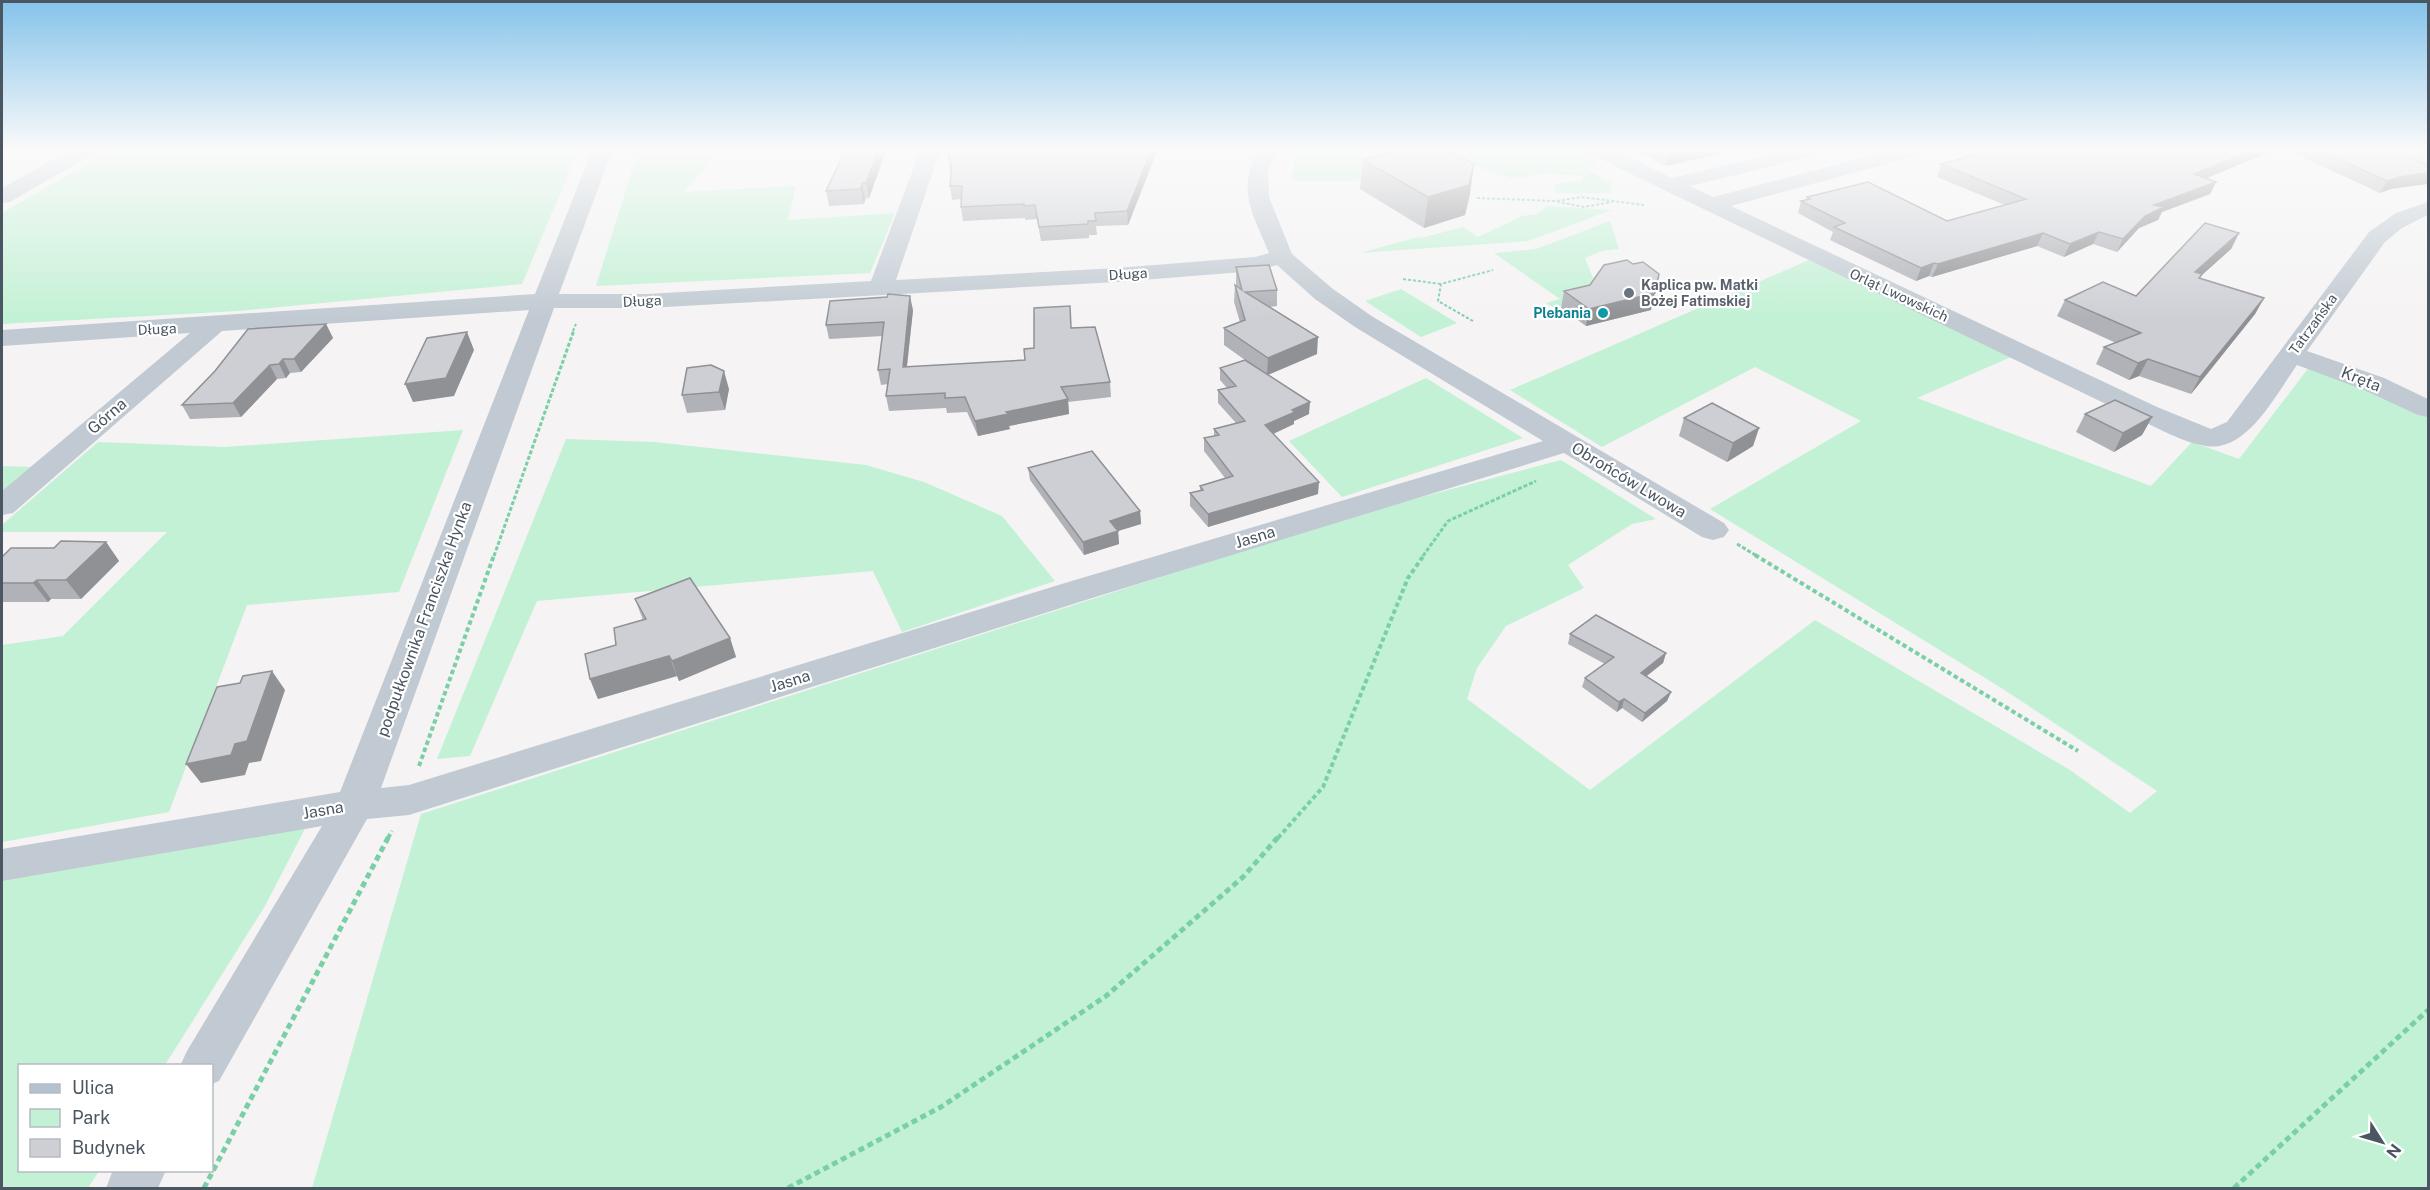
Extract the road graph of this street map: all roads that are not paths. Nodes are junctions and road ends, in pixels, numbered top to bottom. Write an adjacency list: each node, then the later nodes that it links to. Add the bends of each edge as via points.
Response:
1 (581, 207): 8 (street, podpułkownika Franciszka Hynka)
2 (911, 207): 7 (street)
3 (1262, 207): 6 (street, Obrońców Lwowa)
4 (1712, 207): 13 (street, Orląt Lwowskich)
5 (2428, 208): 11 (street, Tatrzańska, via 2397,220 2372,240)
6 (1282, 257): 7 (street, Długa, via 1214,269); 14 (street, Obrońców Lwowa, via 1364,322)
7 (882, 288): 8 (street, Długa, via 647,301)
8 (546, 301): 9 (street, Długa); 17 (street, podpułkownika Franciszka Hynka)
9 (213, 326): 10 (street, Długa); 15 (street, Górna)
10 (2, 338)
11 (2292, 354): 12 (street, Kręta); 13 (street, Tatrzańska, via 2237,428 2218,438)
12 (2428, 409)
13 (2200, 436)
14 (1567, 443): 16 (street, Obrońców Lwowa); 17 (street, Jasna, via 1066,594 409,800)
15 (2, 506)
16 (1713, 530)
17 (355, 805): 18 (street, Jasna); 19 (street, podpułkownika Franciszka Hynka)
18 (2, 865)
19 (203, 1064)
20 (140, 1172): 21 (street)
21 (131, 1188)

